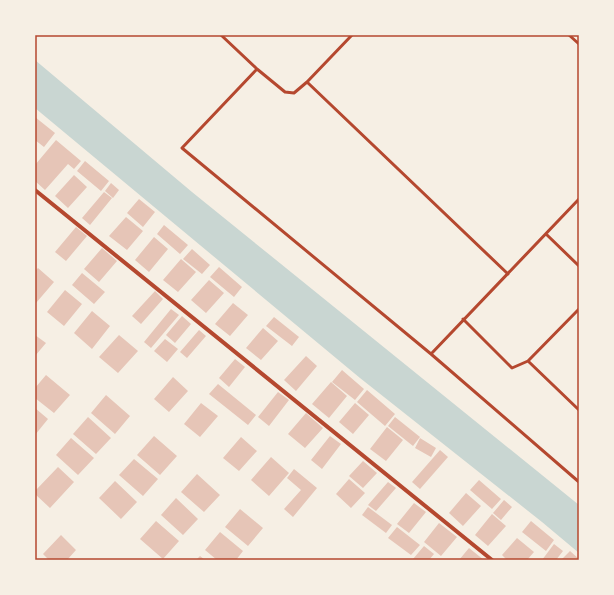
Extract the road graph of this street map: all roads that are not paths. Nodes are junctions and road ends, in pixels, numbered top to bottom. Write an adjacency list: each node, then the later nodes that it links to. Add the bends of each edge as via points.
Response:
1 (221, 35): 5 (lane)
2 (352, 35): 6 (lane)
3 (569, 35): 4 (lane)
4 (579, 44)
5 (257, 69): 6 (lane, via 285,92 294,93); 14 (lane, via 182,148)
6 (307, 82): 11 (lane)
7 (35, 190): 18 (street)
8 (579, 199): 9 (lane)
9 (546, 234): 10 (lane); 11 (lane)
10 (579, 266)
11 (508, 274): 13 (lane)
12 (579, 309): 15 (lane)
13 (463, 320): 14 (lane); 15 (lane, via 512,368)
14 (431, 354): 17 (lane)
15 (528, 361): 16 (lane)
16 (579, 410)
17 (579, 482)
18 (492, 560)

